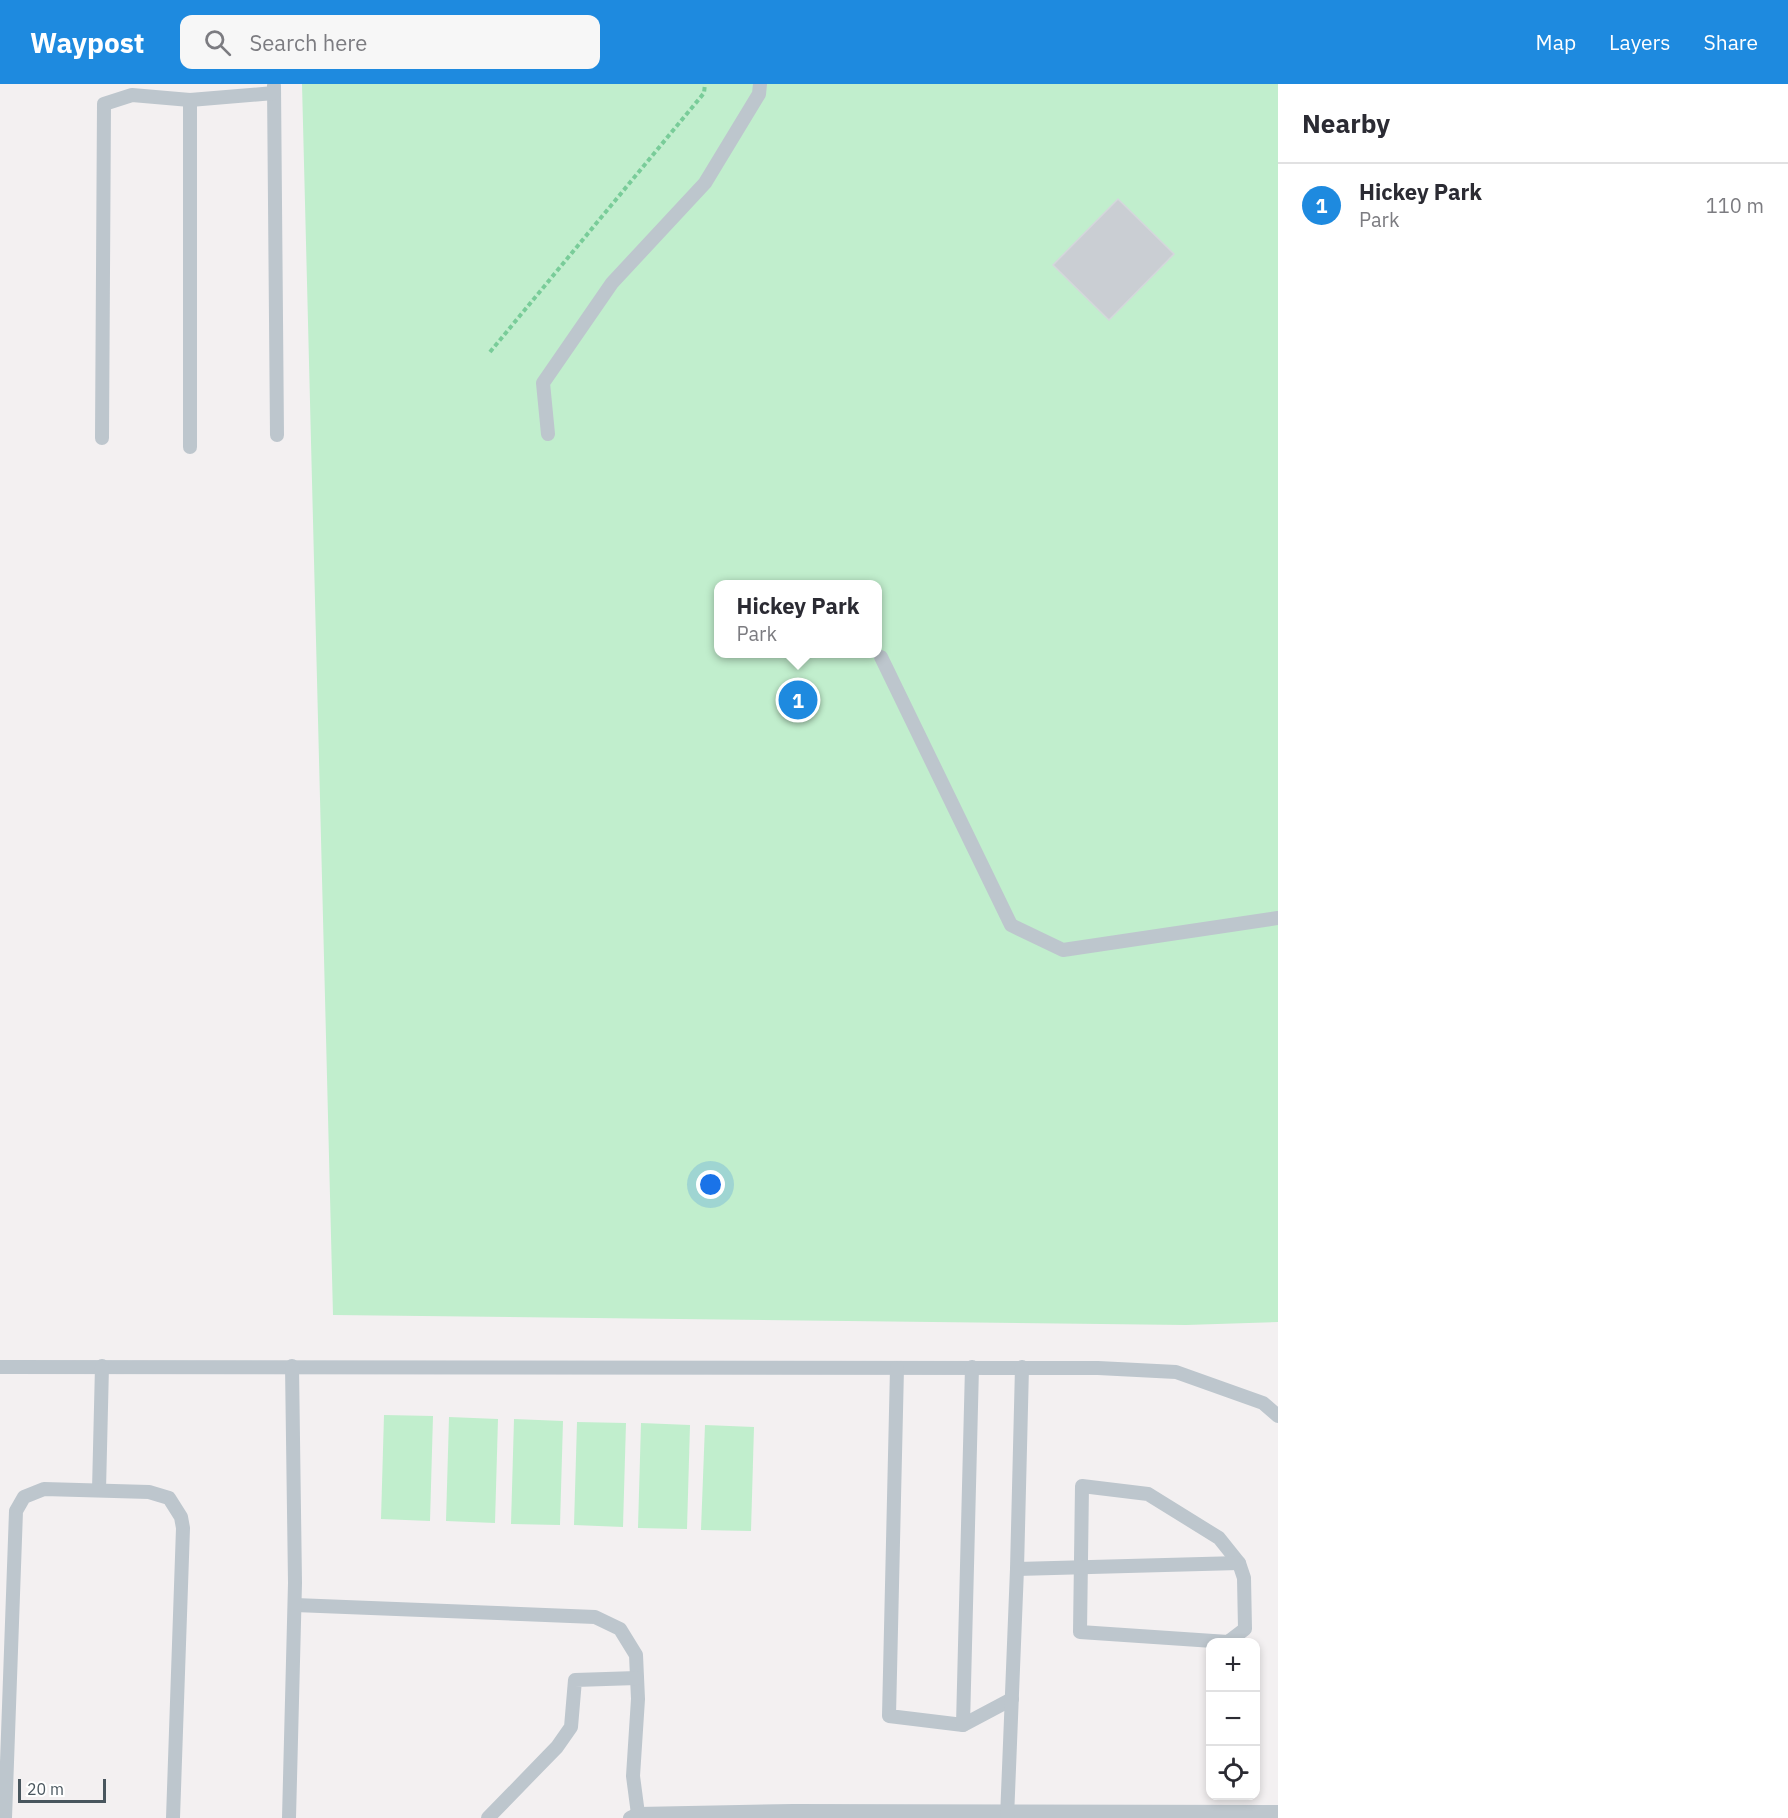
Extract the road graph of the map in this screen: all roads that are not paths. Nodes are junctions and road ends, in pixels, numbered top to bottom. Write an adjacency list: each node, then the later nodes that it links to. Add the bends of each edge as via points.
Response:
1 (760, 84): 4 (lane, via 759,94 705,183 612,283 543,383)
2 (274, 88): 3 (lane); 5 (lane)
3 (190, 100): 6 (lane, via 132,95 104,104); 7 (lane)
4 (548, 434)
5 (278, 435)
6 (102, 438)
7 (190, 447)
8 (882, 657): 9 (lane, via 1011,925 1063,950)
9 (1278, 918)
10 (102, 1366): 11 (lane); 12 (lane); 17 (lane)
11 (292, 1366): 15 (lane); 21 (lane)
12 (0, 1367)
13 (972, 1367): 14 (lane); 15 (lane); 24 (lane)
14 (1022, 1367): 16 (lane, via 1176,1372 1263,1403); 20 (lane)
15 (897, 1368): 24 (lane, via 889,1716)
16 (1278, 1416)
17 (99, 1490): 30 (lane, via 44,1489 24,1497 16,1511); 31 (lane, via 149,1492 169,1498 181,1517)
18 (1239, 1563): 19 (lane); 19 (lane, via 1219,1538 1148,1494 1082,1486); 19 (lane, via 1244,1578 1245,1629 1228,1642 1080,1632)
19 (1081, 1568): 20 (lane)
20 (1017, 1569): 23 (lane)
21 (295, 1605): 22 (lane, via 595,1617 620,1629 636,1655); 32 (lane)
22 (637, 1678): 29 (lane); 33 (lane, via 575,1680 571,1728)
23 (1012, 1699): 24 (lane); 26 (lane)
24 (963, 1725)
25 (1278, 1812): 28 (lane)
26 (1007, 1815): 27 (lane); 29 (lane)
27 (1057, 1815): 28 (lane)
28 (1244, 1815)
29 (634, 1816)
30 (5, 1818)
31 (173, 1818)
32 (289, 1818)
33 (488, 1818)

